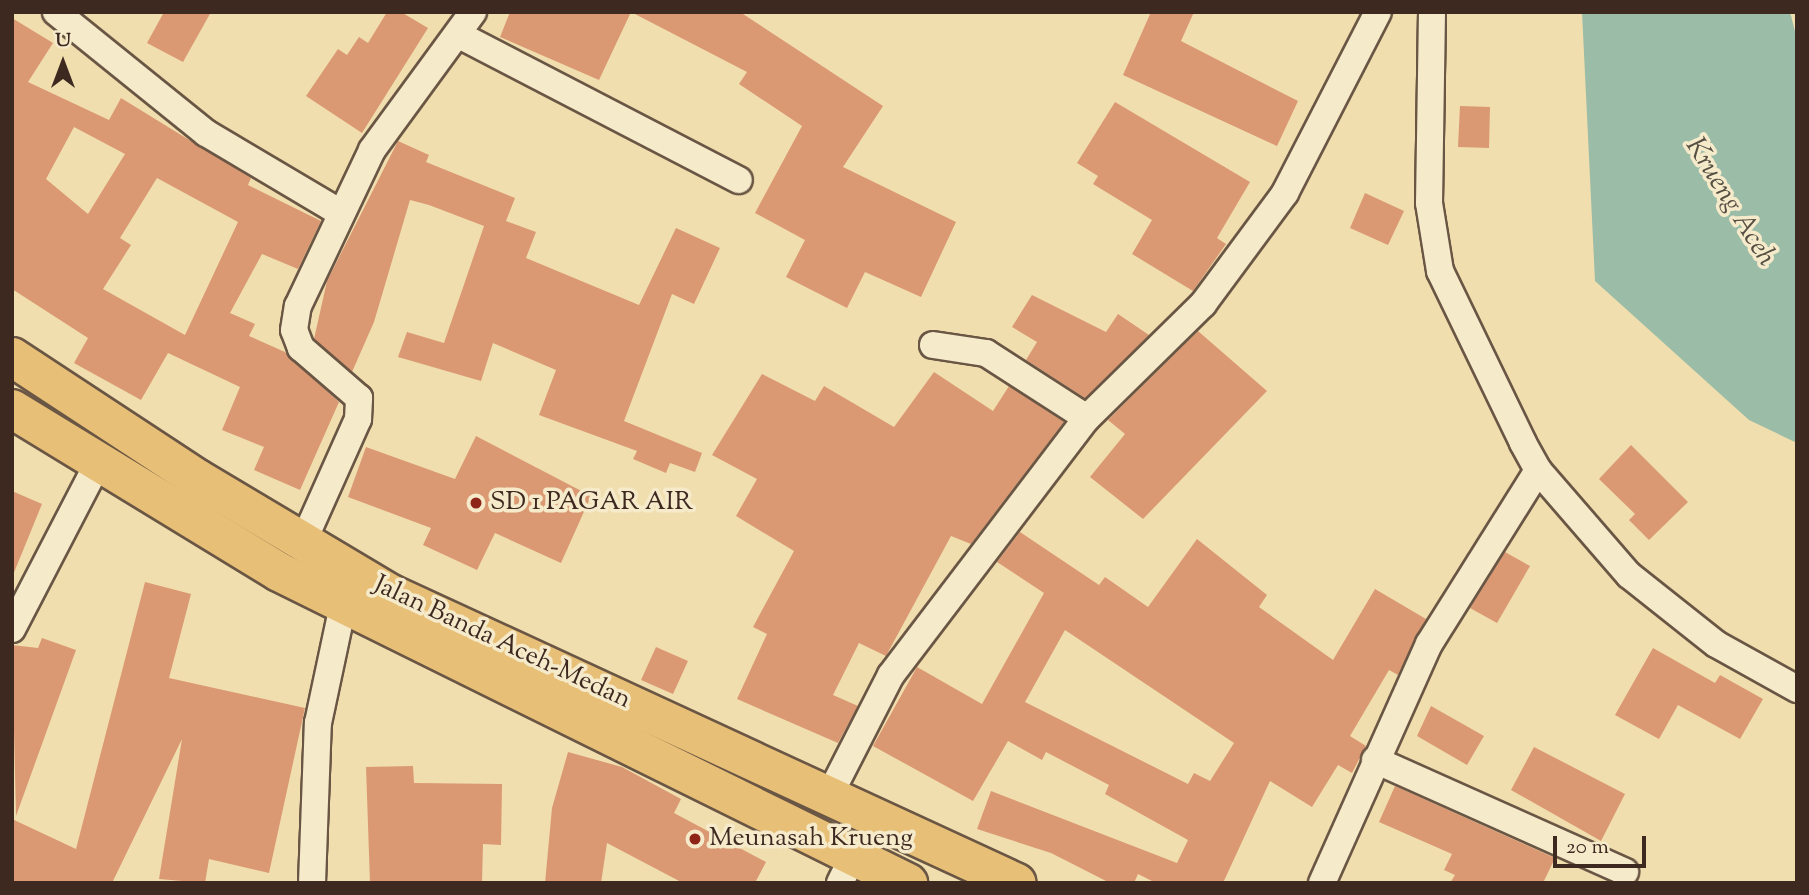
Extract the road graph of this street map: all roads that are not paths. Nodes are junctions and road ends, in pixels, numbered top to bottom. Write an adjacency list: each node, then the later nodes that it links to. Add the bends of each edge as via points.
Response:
1 (56, 12): 7 (street, via 206,133)
2 (473, 12): 5 (street)
3 (1378, 12): 11 (street, via 1285,193 1203,304)
4 (1432, 12): 13 (street, via 1429,203 1440,271)
5 (459, 35): 6 (street); 7 (street, via 372,150)
6 (739, 180)
7 (341, 213): 14 (street, via 298,306 294,330 301,348 348,383 359,398 358,419)
8 (933, 345): 11 (street, via 986,354)
9 (12, 357): 14 (highway, Jalan Banda Aceh-Medan)
10 (12, 409): 12 (highway, Jalan Banda Aceh-Medan)
11 (1087, 418): 19 (street, via 891,675)
12 (97, 465): 15 (highway, Jalan Banda Aceh-Medan); 16 (street)
13 (1538, 470): 17 (street, via 1629,575 1716,644); 18 (street, via 1429,644)
14 (303, 542): 19 (highway, Jalan Banda Aceh-Medan, via 391,594)
15 (343, 605): 20 (highway, Jalan Banda Aceh-Medan); 22 (street, via 318,723)
16 (12, 629)
17 (1797, 689)
18 (1375, 760): 21 (street); 25 (street)
19 (828, 798): 24 (highway, Jalan Banda Aceh-Medan)
20 (846, 870): 23 (highway, Jalan Banda Aceh-Medan)
21 (1625, 872)
22 (312, 883)
23 (908, 883)
24 (1017, 883)
25 (1322, 883)

